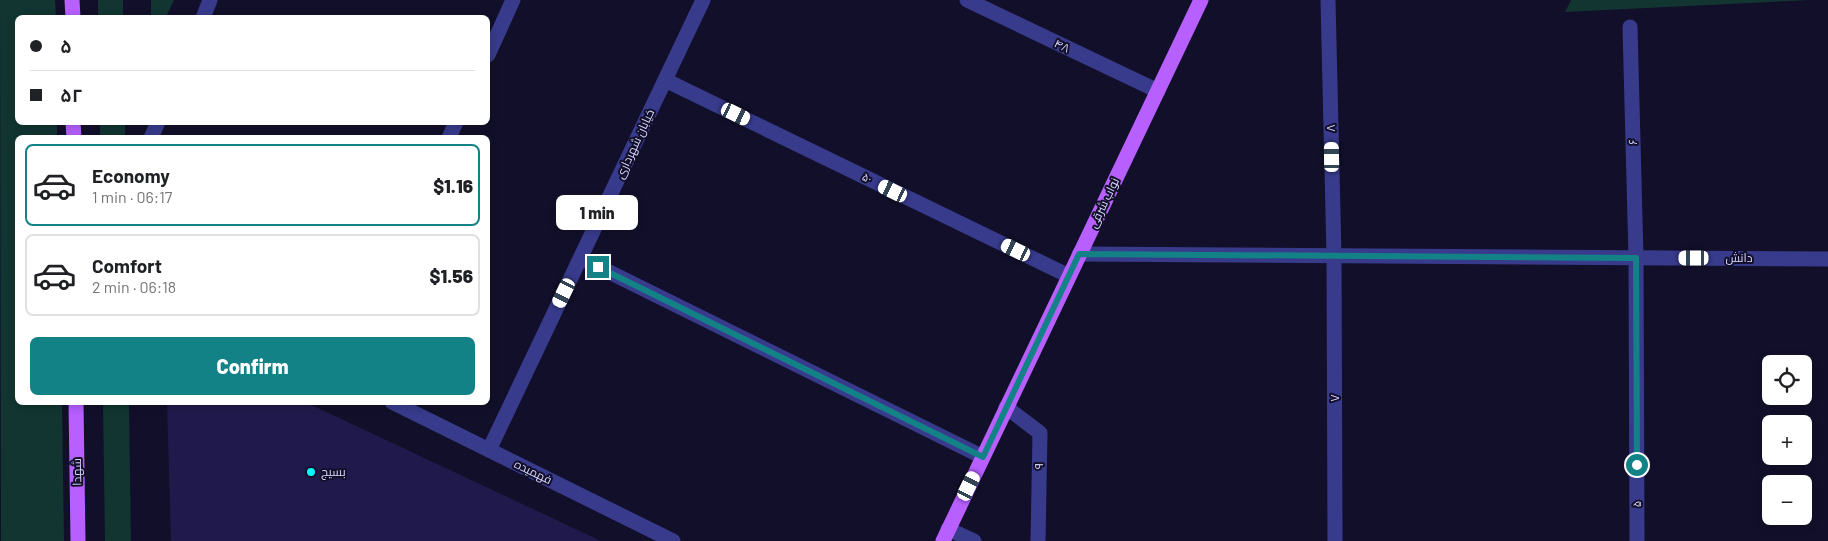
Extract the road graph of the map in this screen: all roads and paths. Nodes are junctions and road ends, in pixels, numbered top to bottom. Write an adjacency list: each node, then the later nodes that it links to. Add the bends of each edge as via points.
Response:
1 (72, 0): 8 (main road)
2 (210, 0): 9 (street)
3 (513, 0): 11 (street)
4 (703, 0): 12 (street, خیابان شهرداری)
5 (967, 0): 13 (street, ۴۸)
6 (1201, 0): 13 (main road, نواب شرقی)
7 (1328, 0): 15 (street, ۸)
8 (73, 15)
9 (204, 15)
10 (1630, 28): 17 (street, ۶)
11 (490, 51)
12 (665, 80): 16 (street, خیابان شهرداری); 19 (street, ۵۰)
13 (1158, 91): 14 (main road, نواب شرقی)
14 (1079, 254): 15 (street, دانش); 19 (main road, نواب شرقی)
15 (1334, 255): 17 (street, دانش); 30 (street, ۷)
16 (581, 258): 23 (street, خیابان شهرداری); 24 (street)
17 (1636, 258): 18 (street, دانش); 31 (street, ۵)
18 (1828, 259)
19 (1069, 276): 22 (main road, نواب شرقی)
20 (76, 405): 26 (main road, شهدا)
21 (398, 405): 23 (street, فهمیده)
22 (1006, 407): 24 (main road, نواب شرقی); 29 (street, ۹, via 1040,433)
23 (489, 450): 27 (street, فهمیده)
24 (983, 457): 25 (main road, نواب شرقی)
25 (945, 535): 28 (street)
26 (78, 541)
27 (674, 541)
28 (974, 541)
29 (1038, 541)
30 (1335, 541)
31 (1637, 541)

